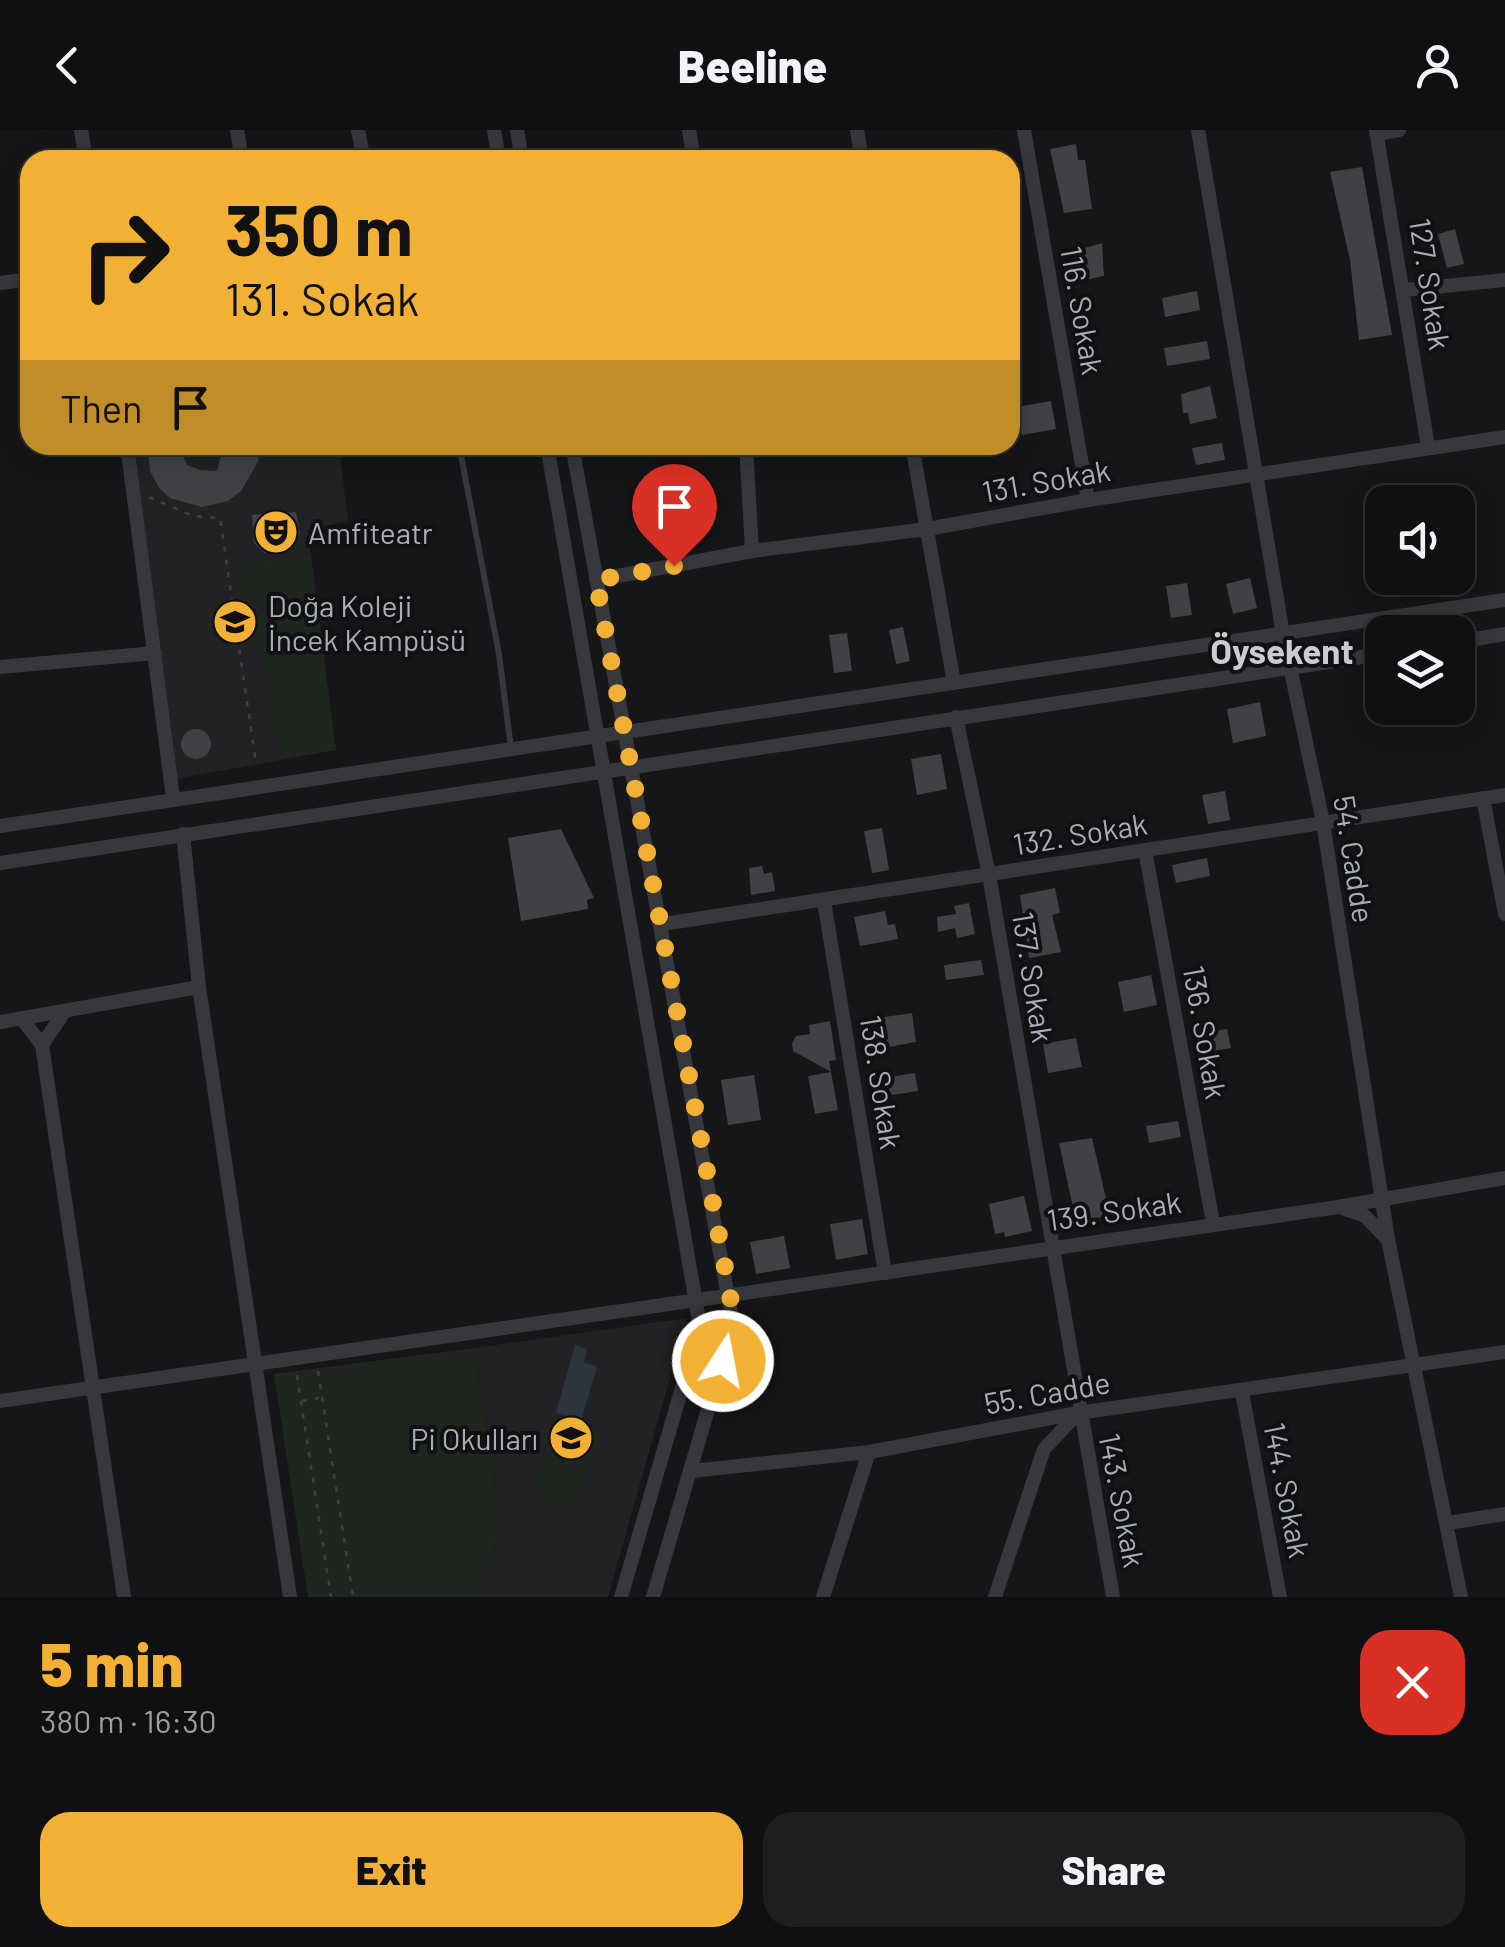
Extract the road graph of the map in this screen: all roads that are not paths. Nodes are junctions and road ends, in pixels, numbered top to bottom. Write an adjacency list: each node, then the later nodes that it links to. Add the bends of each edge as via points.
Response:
1 (1024, 130): 16 (street, 116. Sokak)
2 (1198, 130): 15 (street, 54. Cadde)
3 (1399, 130): 4 (street)
4 (1376, 132): 6 (street, 127. Sokak)
5 (1505, 280): 6 (street)
6 (1405, 290): 8 (street, 127. Sokak)
7 (1505, 436): 8 (street, 131. Sokak)
8 (1428, 447): 15 (street, 131. Sokak)
9 (128, 455): 24 (street)
10 (461, 455): 32 (lane)
11 (549, 455): 31 (street)
12 (574, 455): 19 (street)
13 (747, 455): 18 (street)
14 (914, 455): 17 (street)
15 (1259, 476): 16 (street, 131. Sokak); 21 (street, 54. Cadde)
16 (1088, 500): 17 (street, 131. Sokak)
17 (926, 529): 18 (street, 131. Sokak); 28 (street)
18 (752, 551): 19 (street, 131. Sokak)
19 (596, 580): 30 (street)
20 (1505, 600): 21 (street)
21 (1283, 634): 27 (street, 54. Cadde); 28 (street)
22 (1505, 634): 23 (street)
23 (1475, 639)
24 (155, 652): 26 (street); 36 (street)
25 (1365, 657): 27 (street)
26 (0, 667)
27 (1291, 668): 29 (street); 38 (street, 54. Cadde)
28 (954, 683): 30 (street)
29 (956, 718): 33 (street); 43 (street, 137. Sokak)
30 (625, 731): 31 (street); 33 (street)
31 (595, 736): 32 (street); 34 (street)
32 (511, 748): 36 (street)
33 (631, 766): 34 (street); 46 (street)
34 (601, 769): 40 (street); 60 (street)
35 (1505, 796): 37 (street, 132. Sokak)
36 (173, 798): 39 (street)
37 (1482, 798): 38 (street, 132. Sokak); 45 (street)
38 (1323, 822): 41 (street, 132. Sokak); 53 (street, 54. Cadde)
39 (0, 826)
40 (184, 834): 42 (street); 47 (street)
41 (1146, 850): 43 (street, 132. Sokak); 55 (street, 136. Sokak)
42 (0, 863)
43 (989, 876): 44 (street, 132. Sokak); 57 (street, 137. Sokak)
44 (824, 901): 46 (street, 132. Sokak); 58 (street, 138. Sokak)
45 (1505, 914)
46 (663, 924): 59 (street)
47 (199, 987): 48 (street); 63 (street)
48 (65, 1011): 49 (street); 51 (street)
49 (22, 1019): 50 (street); 51 (street)
50 (0, 1022)
51 (42, 1045): 64 (street)
52 (1505, 1178): 53 (street, 139. Sokak)
53 (1380, 1196): 54 (street, 139. Sokak); 56 (street, 54. Cadde)
54 (1338, 1206): 55 (street, 139. Sokak); 56 (street, via 1366,1216)
55 (1213, 1224): 57 (street, 139. Sokak)
56 (1388, 1239): 62 (street, 54. Cadde)
57 (1050, 1248): 58 (street, 139. Sokak); 67 (street, 137. Sokak)
58 (885, 1273): 59 (street, 139. Sokak)
59 (730, 1294): 60 (street, 139. Sokak); 69 (street, via 733,1324)
60 (696, 1300): 63 (street, 139. Sokak); 74 (street, via 700,1326)
61 (1505, 1352): 62 (street, 55. Cadde)
62 (1411, 1364): 65 (street, 55. Cadde); 71 (street, 54. Cadde)
63 (253, 1365): 64 (street, 139. Sokak); 73 (street)
64 (92, 1389): 66 (street, 139. Sokak); 72 (street)
65 (1242, 1392): 67 (street, 55. Cadde); 79 (street, 144. Sokak)
66 (0, 1401)
67 (1078, 1413): 68 (street, 55. Cadde); 77 (street, via 1044,1449); 78 (street, 143. Sokak)
68 (869, 1452): 69 (street, 55. Cadde); 76 (street)
69 (692, 1471): 75 (street)
70 (1505, 1514): 71 (street)
71 (1448, 1523): 80 (street, 54. Cadde)
72 (124, 1597)
73 (290, 1597)
74 (621, 1597)
75 (653, 1597)
76 (824, 1597)
77 (995, 1597)
78 (1114, 1597)
79 (1280, 1597)
80 (1461, 1597)

